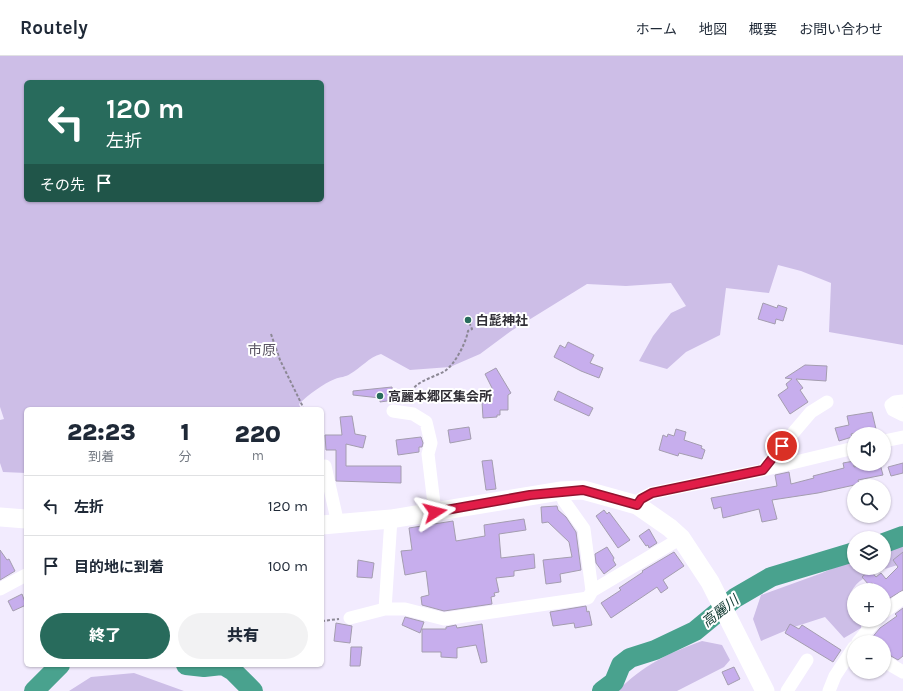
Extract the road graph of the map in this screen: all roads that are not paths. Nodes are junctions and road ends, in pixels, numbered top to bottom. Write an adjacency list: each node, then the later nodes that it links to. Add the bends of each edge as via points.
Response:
1 (903, 401): 4 (street, via 891,405 893,410)
2 (827, 402): 9 (street, via 811,412)
3 (393, 411): 12 (street, via 413,414 426,422 431,443 428,454)
4 (903, 415)
5 (903, 437): 6 (street)
6 (891, 439)
7 (847, 450): 9 (street)
8 (325, 466): 16 (street)
9 (763, 470): 11 (street, via 652,493 641,499)
10 (560, 491): 11 (highway, via 583,490); 12 (highway); 20 (street, via 584,529)
11 (637, 505): 17 (highway)
12 (435, 512): 15 (highway)
13 (0, 518): 14 (highway)
14 (24, 519)
15 (391, 519): 16 (highway); 23 (street)
16 (330, 525)
17 (681, 538): 20 (street); 31 (highway, via 710,582)
18 (24, 576): 19 (street)
19 (0, 589)
20 (592, 591): 23 (street, via 588,598 444,619 404,609)
21 (903, 598): 22 (street)
22 (891, 607)
23 (385, 609): 24 (street)
24 (350, 618)
25 (870, 627): 26 (street)
26 (864, 635)
27 (847, 658): 33 (street)
28 (807, 660): 32 (street)
29 (891, 665): 30 (street)
30 (903, 672)
31 (765, 691)
32 (787, 691)
33 (829, 691)

